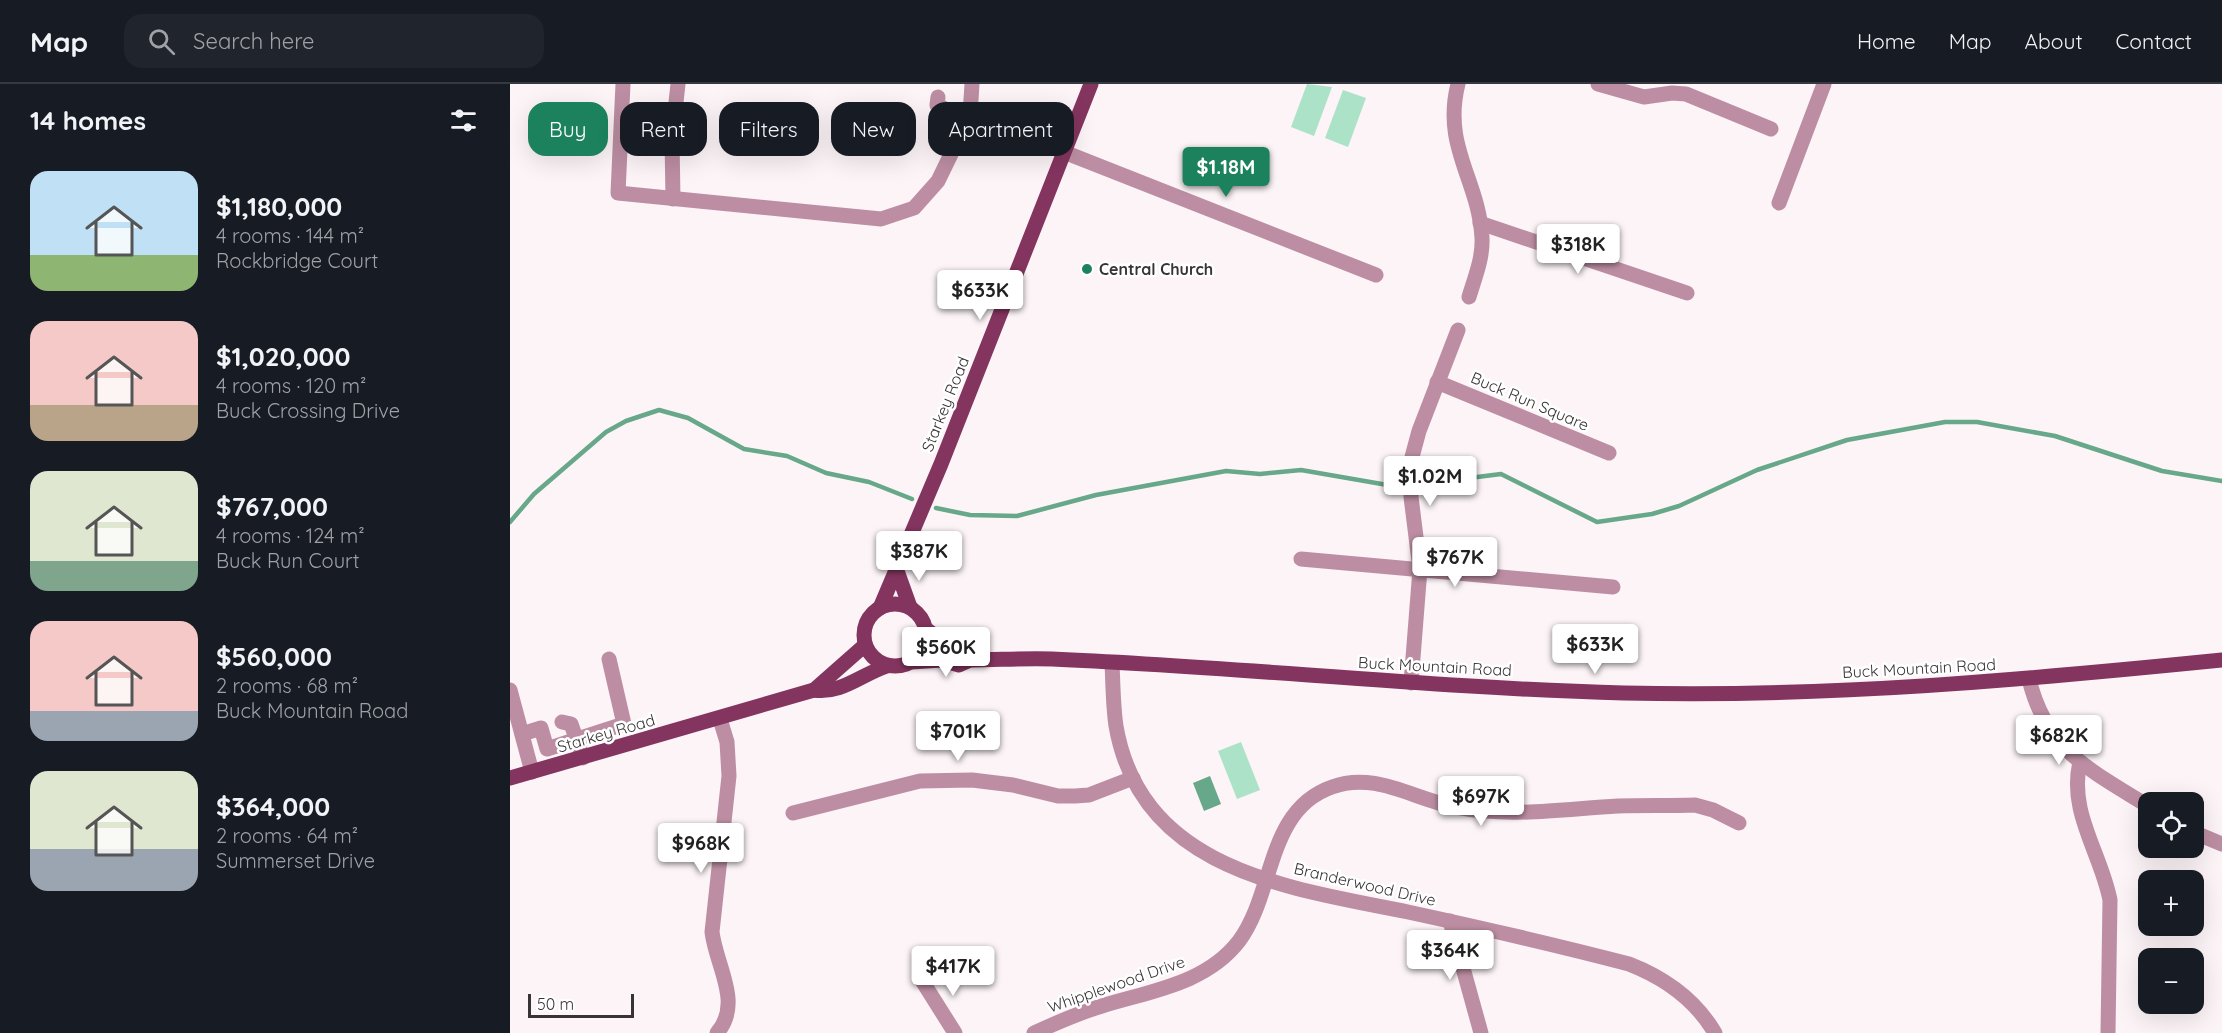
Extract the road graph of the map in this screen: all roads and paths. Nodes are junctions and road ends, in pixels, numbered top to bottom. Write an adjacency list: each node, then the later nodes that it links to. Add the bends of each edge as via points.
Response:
1 (623, 84): 16 (street, via 618,193)
2 (678, 84): 16 (street, via 672,139)
3 (972, 84): 10 (street)
4 (1091, 84): 11 (main road, Starkey Road)
5 (1458, 84): 18 (street, via 1452,119 1455,142)
6 (1598, 84): 12 (street, via 1644,98 1686,94)
7 (1824, 84): 17 (street)
8 (938, 98): 9 (street)
9 (937, 102)
10 (970, 102)
11 (1074, 127)
12 (1771, 129)
13 (1074, 154): 19 (street)
14 (950, 156): 16 (street, via 938,181 914,208 881,219)
15 (1063, 156): 26 (main road, Starkey Road)
16 (673, 199)
17 (1779, 203)
18 (1480, 223): 20 (street); 21 (street, via 1481,258)
19 (1376, 275)
20 (1687, 293)
21 (1469, 297)
22 (1458, 330): 23 (street)
23 (1437, 382): 24 (street, Buck Run Square); 27 (street, via 1419,430 1411,468)
24 (1610, 453)
25 (1301, 560): 27 (street)
26 (896, 568): 29 (main road); 30 (main road, Starkey Road)
27 (1420, 569): 28 (street); 40 (street)
28 (1612, 587)
29 (910, 607): 30 (main road, via 889,604); 31 (main road)
30 (879, 608): 32 (main road, via 866,623)
31 (926, 629): 34 (main road); 36 (main road, via 924,648)
32 (865, 645): 38 (main road); 42 (main road, Starkey Road)
33 (609, 659): 46 (street, via 624,724)
34 (970, 660): 36 (main road, Buck Mountain Road, via 959,665 942,660); 37 (main road, Buck Mountain Road)
35 (2222, 660): 39 (main road, Buck Mountain Road)
36 (910, 662): 38 (main road)
37 (1112, 663): 40 (main road, Buck Mountain Road); 51 (street, Branderwood Drive, via 1116,727)
38 (887, 666): 42 (main road, Starkey Road, via 830,692)
39 (2030, 679): 40 (main road, Buck Mountain Road, via 1766,693 1626,693); 48 (street, via 2045,724)
40 (1411, 683)
41 (510, 690): 45 (street)
42 (814, 690): 43 (main road, Starkey Road)
43 (720, 719): 47 (main road, Starkey Road); 60 (street, via 727,742 729,776 712,932 729,998 729,1014)
44 (550, 725): 45 (street); 46 (street, via 571,724); 46 (street, via 547,749)
45 (522, 734): 49 (street)
46 (576, 740): 47 (street)
47 (583, 758): 49 (main road, Starkey Road)
48 (2080, 762): 52 (street); 65 (street, via 2077,790 2082,817 2110,900)
49 (532, 772): 50 (main road, Starkey Road)
50 (510, 778)
51 (1133, 778): 53 (street, via 1089,795 1075,796 1058,796 1012,784 928,780); 57 (street, Branderwood Drive, via 1147,802 1185,841 1231,868)
52 (2138, 800)
53 (793, 813)
54 (1738, 823): 57 (street, Whipplewood Drive, via 1695,806 1490,811 1455,807 1383,784 1348,782 1316,794 1302,806 1281,836)
55 (2204, 837): 56 (street)
56 (2222, 844)
57 (1266, 879): 58 (street, Branderwood Drive); 62 (street, Whipplewood Drive, via 1249,925 1225,956 1209,968 1159,990 1101,1006)
58 (1450, 921): 63 (street); 64 (street, Branderwood Drive, via 1650,972 1691,1001)
59 (921, 979): 61 (street)
60 (717, 1033)
61 (955, 1033)
62 (1034, 1033)
63 (1481, 1033)
64 (1715, 1033)
65 (2108, 1033)

